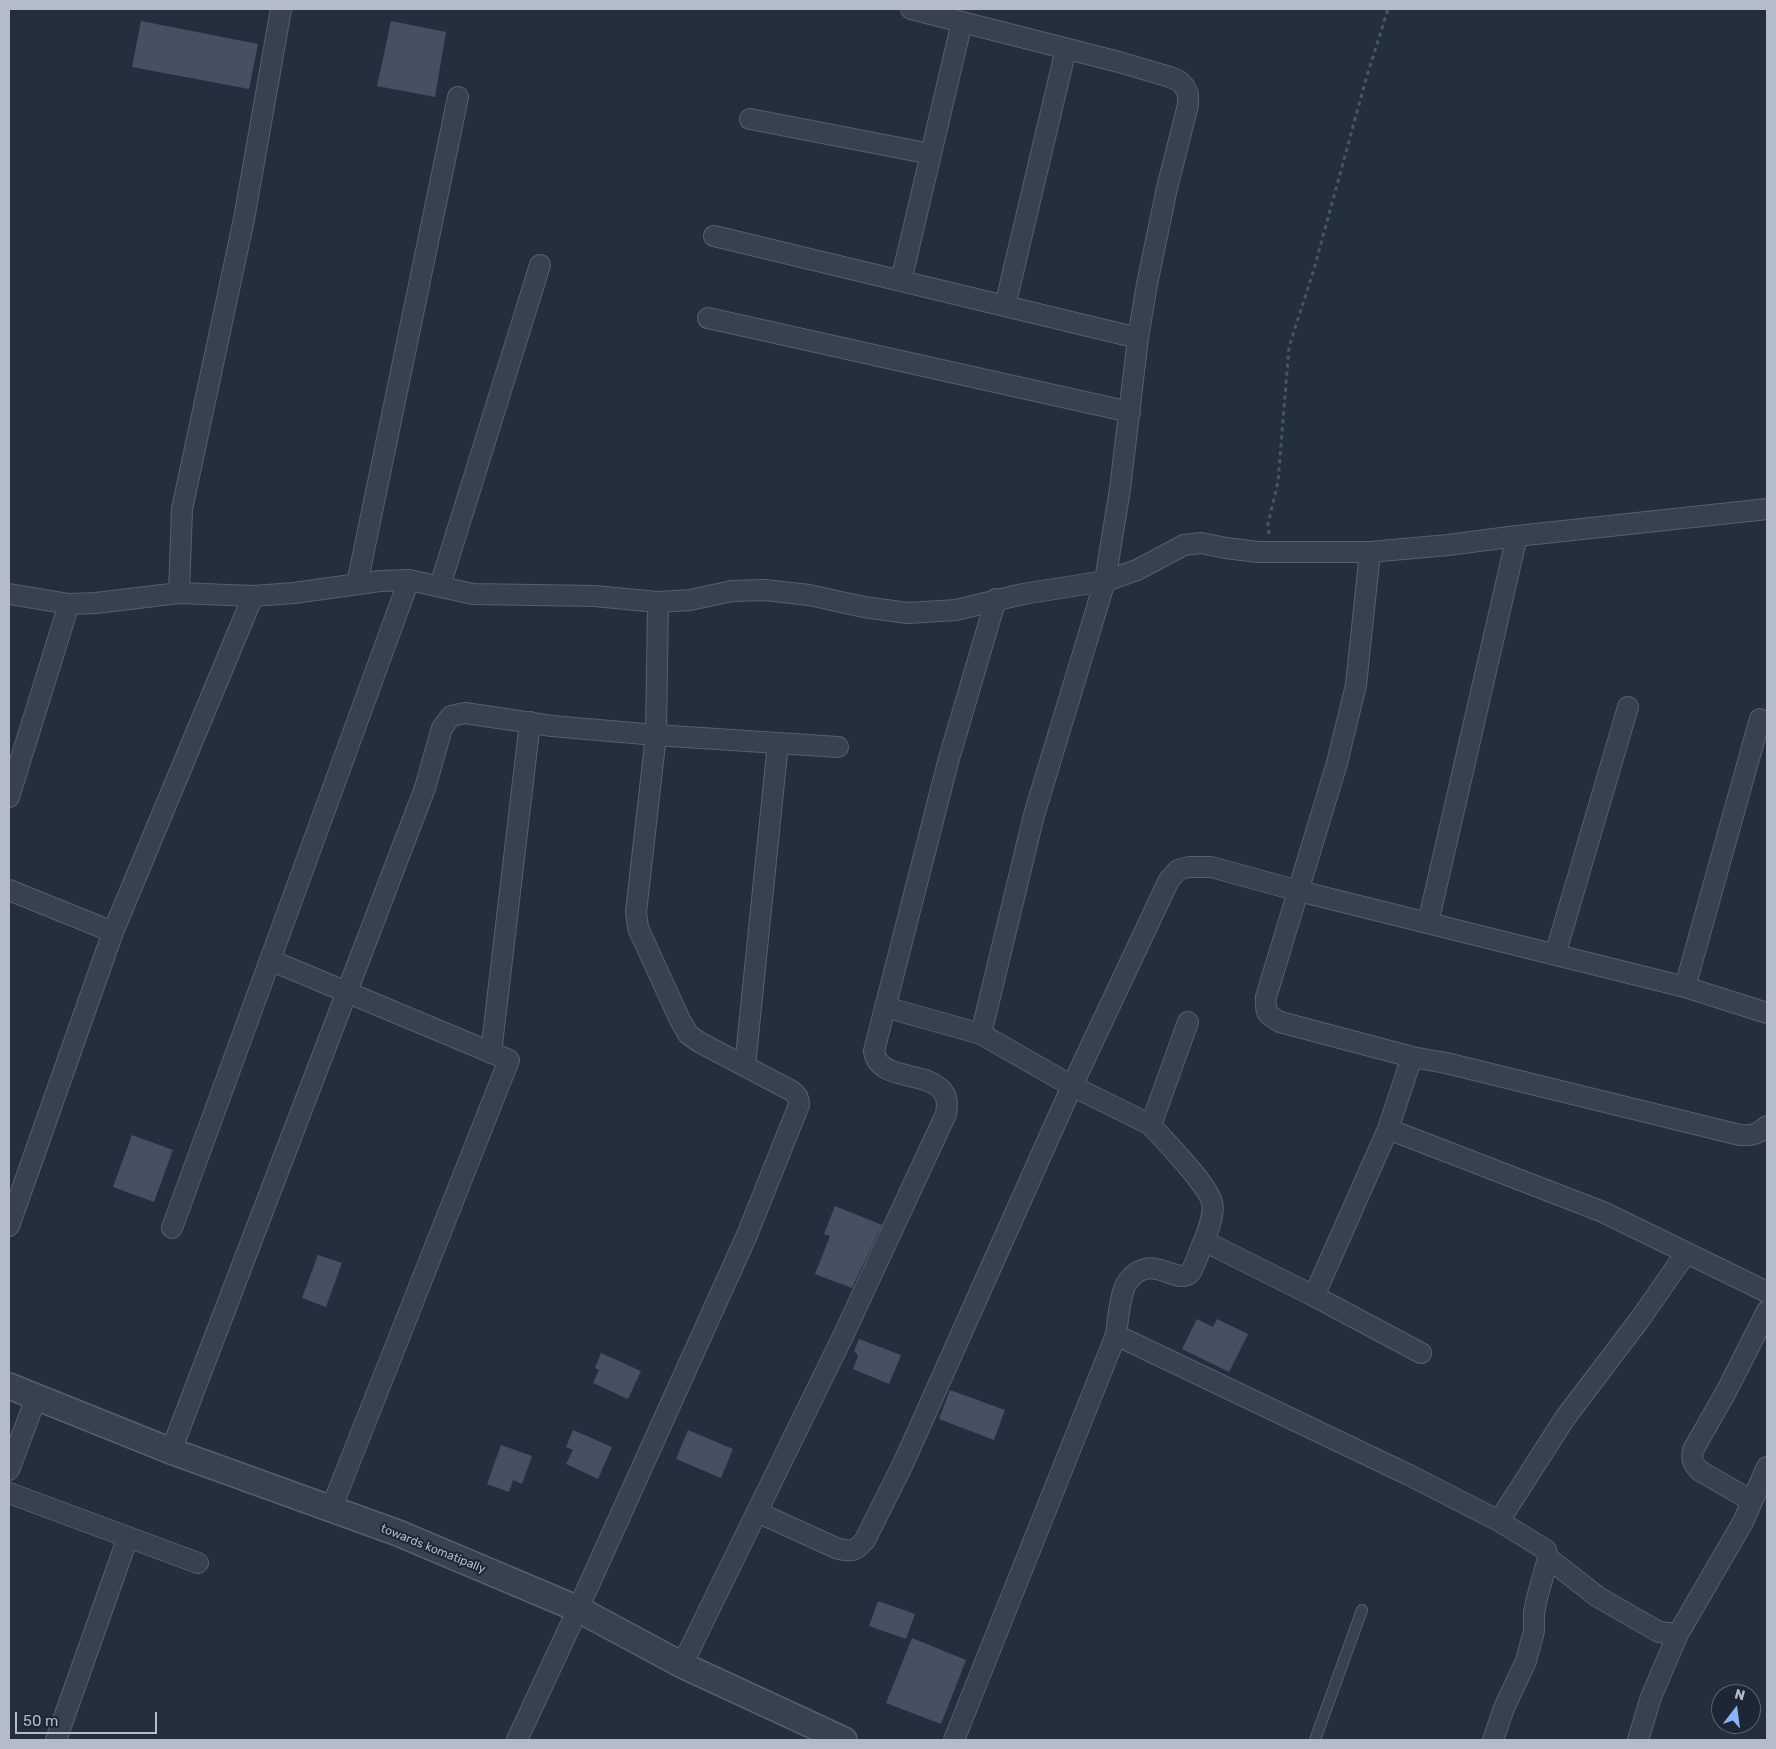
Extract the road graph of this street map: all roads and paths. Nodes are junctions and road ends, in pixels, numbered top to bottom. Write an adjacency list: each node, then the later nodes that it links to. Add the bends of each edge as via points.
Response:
1 (281, 9): 24 (street, via 244,219 182,509)
2 (911, 9): 4 (street)
3 (1388, 9): 18 (path, via 1289,347 1278,482 1268,524)
4 (962, 22): 5 (street); 8 (street)
5 (1066, 49): 12 (street); 14 (street, via 1170,77 1179,81 1188,94)
6 (458, 97): 22 (street)
7 (750, 119): 8 (street)
8 (931, 154): 11 (street)
9 (714, 236): 11 (street)
10 (540, 265): 23 (street)
11 (901, 281): 12 (street)
12 (1005, 306): 14 (street)
13 (708, 318): 15 (street)
14 (1138, 338): 15 (street)
15 (1130, 412): 21 (street)
16 (1767, 509): 17 (street)
17 (1517, 536): 19 (street); 39 (street)
18 (1269, 552): 19 (street); 21 (street, via 1201,543 1184,545 1138,570)
19 (1370, 552): 38 (street, via 1356,685)
20 (409, 580): 22 (street); 23 (street); 42 (street)
21 (1104, 581): 27 (street); 48 (street, via 1034,815)
22 (357, 584): 26 (street)
23 (440, 586): 28 (street, via 473,594 594,596)
24 (179, 593): 26 (street); 29 (street)
25 (9, 594): 29 (street)
26 (253, 596): 40 (street)
27 (996, 599): 28 (street, via 956,610 908,613 765,590 732,591 690,600); 45 (street, via 948,762)
28 (658, 602): 33 (street)
29 (69, 604): 36 (street)
30 (1628, 707): 41 (street)
31 (1760, 719): 43 (street)
32 (530, 722): 33 (street); 44 (street, via 465,713 451,716 442,728 424,788); 49 (street)
33 (656, 735): 34 (street); 51 (street, via 636,912 638,928 688,1034)
34 (778, 743): 35 (street); 51 (street)
35 (838, 746)
36 (9, 797)
37 (9, 890): 40 (street)
38 (1299, 891): 39 (street); 50 (street, via 1266,997 1268,1016); 52 (street, via 1211,867 1178,870 1169,880)
39 (1428, 923): 41 (street)
40 (113, 932): 56 (street)
41 (1555, 955): 43 (street)
42 (270, 960): 44 (street); 57 (street)
43 (1685, 987): 46 (street)
44 (346, 991): 49 (street); 67 (street)
45 (885, 1007): 48 (street); 73 (street, via 875,1058 890,1070 932,1083 940,1089 947,1103 946,1114)
46 (1767, 1013)
47 (1188, 1022): 53 (street)
48 (981, 1034): 52 (street)
49 (491, 1053): 72 (street, via 508,1060)
50 (1412, 1057): 54 (street, via 1740,1134 1759,1134); 55 (street)
51 (745, 1066): 78 (street, via 796,1094 798,1110 747,1235)
52 (1072, 1086): 53 (street); 73 (street, via 903,1464 865,1540 858,1549 849,1552)
53 (1151, 1125): 58 (street, via 1204,1187 1212,1203 1212,1218)
54 (1767, 1126)
55 (1388, 1129): 59 (street, via 1603,1212); 61 (street)
56 (9, 1226)
57 (172, 1228)
58 (1204, 1240): 61 (street); 63 (street, via 1190,1272 1183,1276 1148,1267 1129,1279 1124,1289)
59 (1686, 1252): 60 (street); 74 (street, via 1565,1418)
60 (1767, 1292)
61 (1314, 1296): 64 (street)
62 (1767, 1311): 71 (street, via 1692,1450 1691,1459 1700,1471)
63 (1116, 1335): 74 (street); 86 (street)
64 (1421, 1353)
65 (9, 1386): 66 (street, towards komatipally)
66 (36, 1398): 67 (street, towards komatipally); 69 (street)
67 (171, 1450): 72 (street, towards komatipally)
68 (1767, 1467): 71 (street)
69 (9, 1470)
70 (9, 1493): 75 (street)
71 (1752, 1501): 80 (street)
72 (331, 1509): 78 (street, towards komatipally, via 398,1533)
73 (757, 1512): 81 (street)
74 (1500, 1521): 76 (street, via 1546,1550)
75 (128, 1537): 77 (street); 83 (street)
76 (1548, 1558): 80 (street, via 1598,1598 1659,1632); 88 (street, via 1526,1660)
77 (198, 1563)
78 (578, 1610): 81 (street, towards komatipally); 84 (street)
79 (1362, 1610): 87 (lane)
80 (1678, 1634): 89 (street, via 1651,1697)
81 (682, 1665): 82 (street, towards komatipally)
82 (814, 1734): 85 (street, towards komatipally)
83 (56, 1740)
84 (517, 1740)
85 (844, 1740)
86 (954, 1740)
87 (1315, 1740)
88 (1493, 1740)
89 (1638, 1740)

